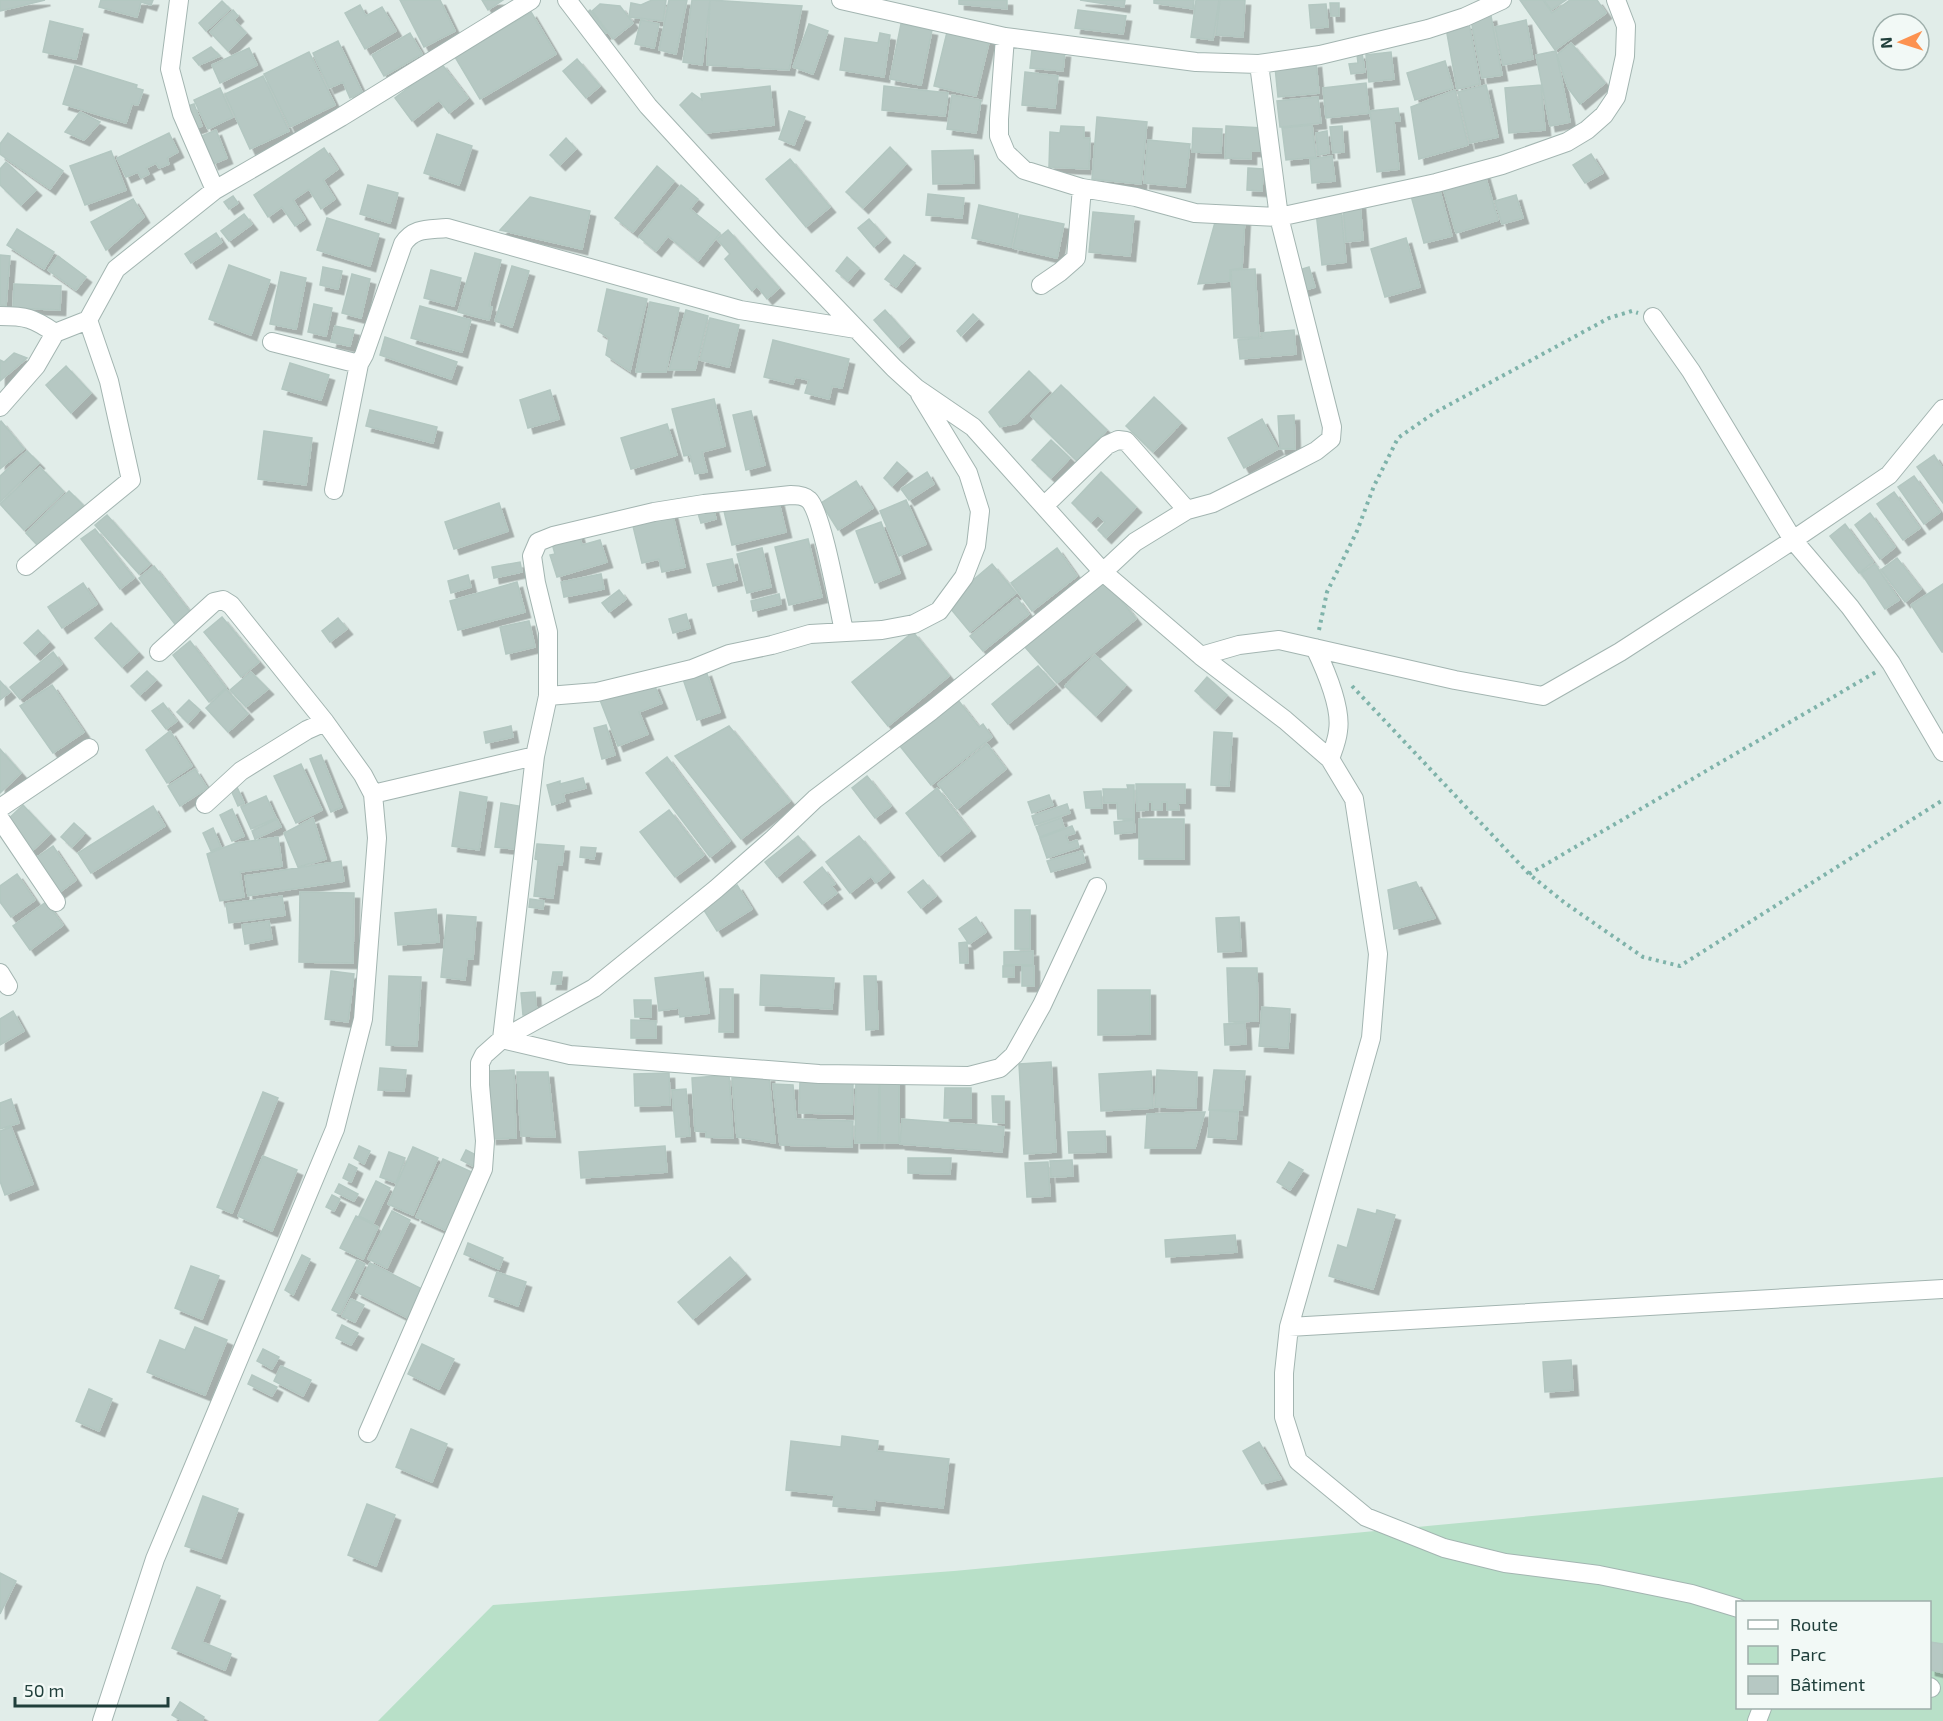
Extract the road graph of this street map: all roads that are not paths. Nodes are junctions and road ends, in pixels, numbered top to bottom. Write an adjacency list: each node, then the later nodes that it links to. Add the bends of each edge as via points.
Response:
1 (179, 0): 10 (street, via 170,69 182,114)
2 (531, 0): 10 (street)
3 (567, 0): 16 (street, via 648,106)
4 (841, 0): 7 (street)
5 (1502, 0): 8 (street, via 1428,29 1320,55)
6 (1616, 0): 11 (street, via 1626,26 1625,56 1616,97 1587,130 1567,142 1502,165)
7 (1005, 38): 8 (street, via 1196,62); 9 (street, via 999,136 1006,153 1024,170)
8 (1259, 64): 11 (street)
9 (1082, 188): 11 (street, via 1195,213); 12 (street, via 1076,258)
10 (215, 190): 15 (street, via 116,269)
11 (1279, 217): 25 (street, via 1332,427 1331,439 1316,451 1213,503)
12 (1041, 285)
13 (0, 316): 17 (street, via 35,320)
14 (1653, 317): 26 (street)
15 (88, 320): 17 (street); 27 (street, via 109,381 131,480)
16 (856, 329): 19 (street, via 741,309 447,228 414,233 403,244); 20 (street)
17 (55, 333): 21 (street, via 36,366)
18 (273, 342): 19 (street)
19 (359, 364): 23 (street)
20 (916, 388): 24 (street, via 973,428); 29 (street, via 968,473 981,511 976,546 964,577 939,611 914,624)
21 (0, 407)
22 (1943, 409): 26 (street, via 1888,475)
23 (334, 490)
24 (1044, 506): 25 (street, via 1107,444 1118,440 1126,441); 28 (street)
25 (1187, 510): 28 (street, via 1135,542)
26 (1793, 540): 30 (street, via 1620,652 1543,696); 36 (street, via 1891,663)
27 (26, 566)
28 (1103, 572): 32 (street); 45 (street, via 815,799 724,882 594,988)
29 (844, 631): 33 (street, via 810,634 729,654 692,669 597,692); 33 (street, via 815,509 809,500 791,495 654,512 538,542 532,555 548,632)
30 (1315, 648): 32 (street, via 1279,640 1239,645); 38 (street, via 1329,675 1339,729)
31 (159, 652): 34 (street, via 214,602 223,600)
32 (1201, 656): 38 (street)
33 (548, 696): 37 (street)
34 (325, 722): 39 (street); 40 (street, via 241,771)
35 (89, 748): 41 (street)
36 (1943, 752)
37 (535, 756): 39 (street); 45 (street)
38 (1330, 759): 47 (street, via 1354,799 1378,954 1371,1038)
39 (373, 794): 50 (street, via 377,838 363,1019 335,1129 155,1559)
40 (204, 804)
41 (0, 808)
42 (0, 819): 44 (street)
43 (1097, 887): 45 (street, via 1014,1055 1000,1068 969,1076 819,1074 570,1055)
44 (56, 902)
45 (502, 1040): 48 (street, via 480,1063 486,1141 483,1169)
46 (1943, 1289): 47 (street)
47 (1289, 1327): 49 (street, via 1284,1417 1298,1461 1366,1517 1454,1551 1692,1594)
48 (368, 1433)
49 (1736, 1608)
50 (102, 1721)

